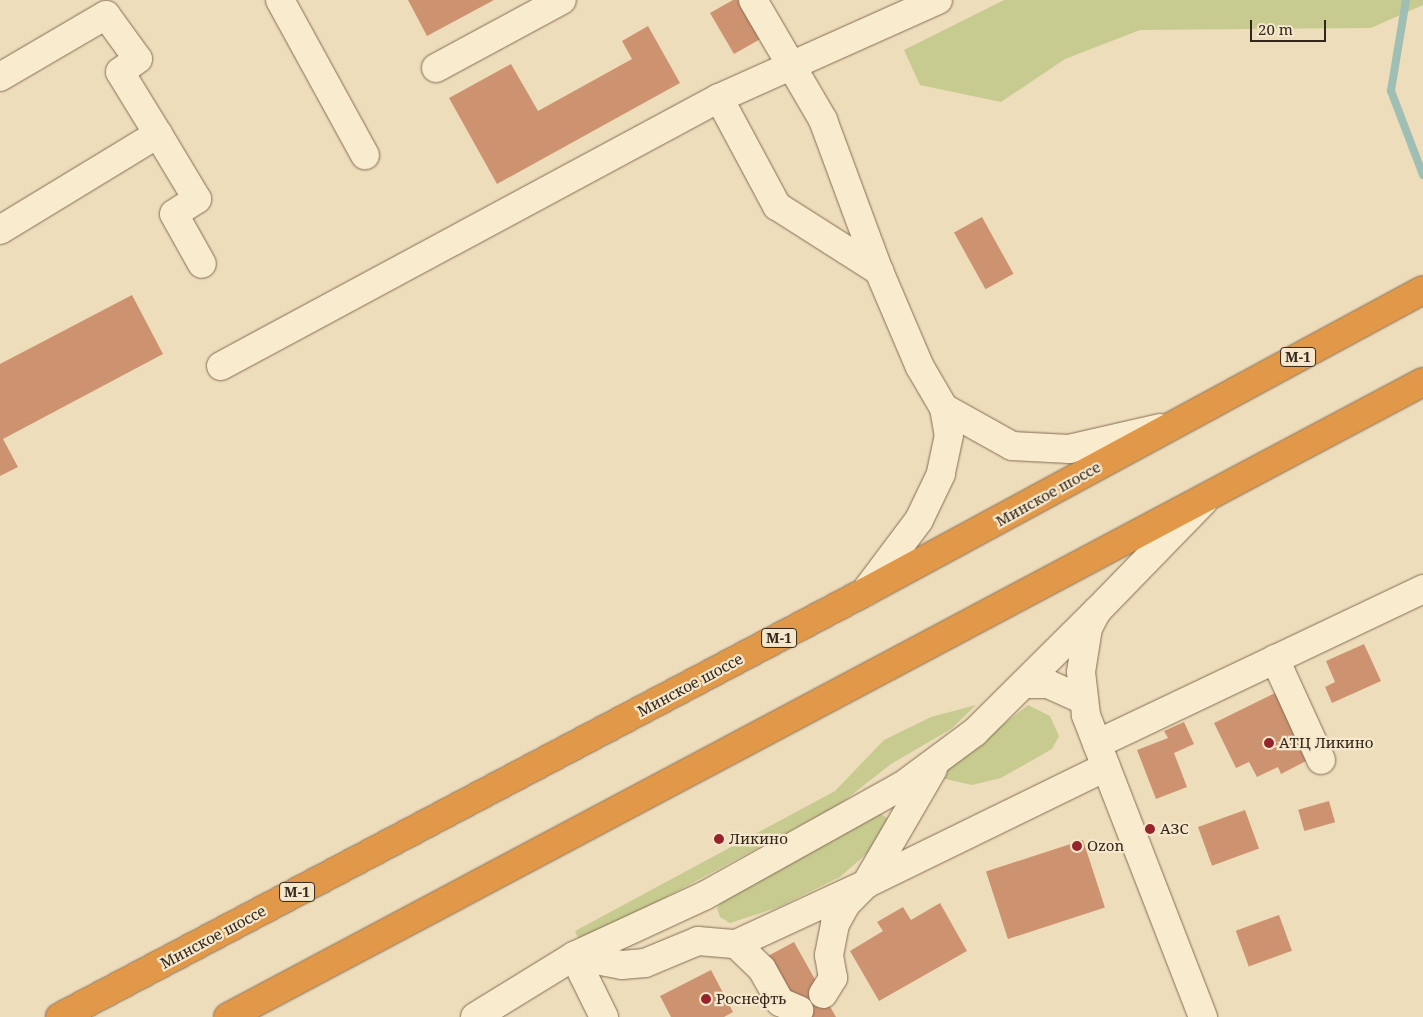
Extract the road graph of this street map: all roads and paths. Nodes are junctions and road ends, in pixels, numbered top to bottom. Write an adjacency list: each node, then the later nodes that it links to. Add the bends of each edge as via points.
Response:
1 (280, 0): 10 (street)
2 (562, 0): 6 (street)
3 (753, 0): 5 (street)
4 (938, 0): 5 (street)
5 (791, 65): 8 (street); 13 (street, via 823,120)
6 (436, 68)
7 (0, 77): 9 (street, via 106,15 138,60 120,72)
8 (719, 98): 13 (street, via 777,206); 15 (street)
9 (158, 134): 11 (street); 12 (street, via 197,199 174,214)
10 (365, 155)
11 (0, 230)
12 (202, 264)
13 (879, 271): 17 (street, via 920,367)
14 (1423, 290): 18 (highway, Минское шоссе / М-1)
15 (221, 366)
16 (1423, 382): 19 (highway)
17 (944, 408): 18 (street, via 1012,446 1069,449); 21 (street, via 949,435 942,474 920,520)
18 (1174, 425): 21 (highway, Минское шоссе / М-1)
19 (1207, 498): 22 (street); 35 (highway)
20 (1423, 588): 23 (street)
21 (865, 592): 34 (highway, Минское шоссе / М-1)
22 (1097, 611): 24 (street); 25 (street, via 1082,651)
23 (1275, 659): 26 (street); 27 (street)
24 (1026, 684): 25 (street, via 1048,684); 28 (street)
25 (1084, 700): 26 (street)
26 (1102, 755): 29 (street); 38 (street)
27 (1321, 760)
28 (937, 761): 29 (street); 31 (street, via 860,811 704,896)
29 (866, 884): 30 (street); 32 (street, via 846,904 835,924 829,955 833,978)
30 (736, 944): 31 (street, via 698,941 645,963 622,966); 33 (street, via 762,969)
31 (574, 956): 36 (street); 37 (street)
32 (823, 994)
33 (782, 1010)
34 (60, 1017)
35 (228, 1017)
36 (475, 1017)
37 (604, 1017)
38 (1203, 1017)

